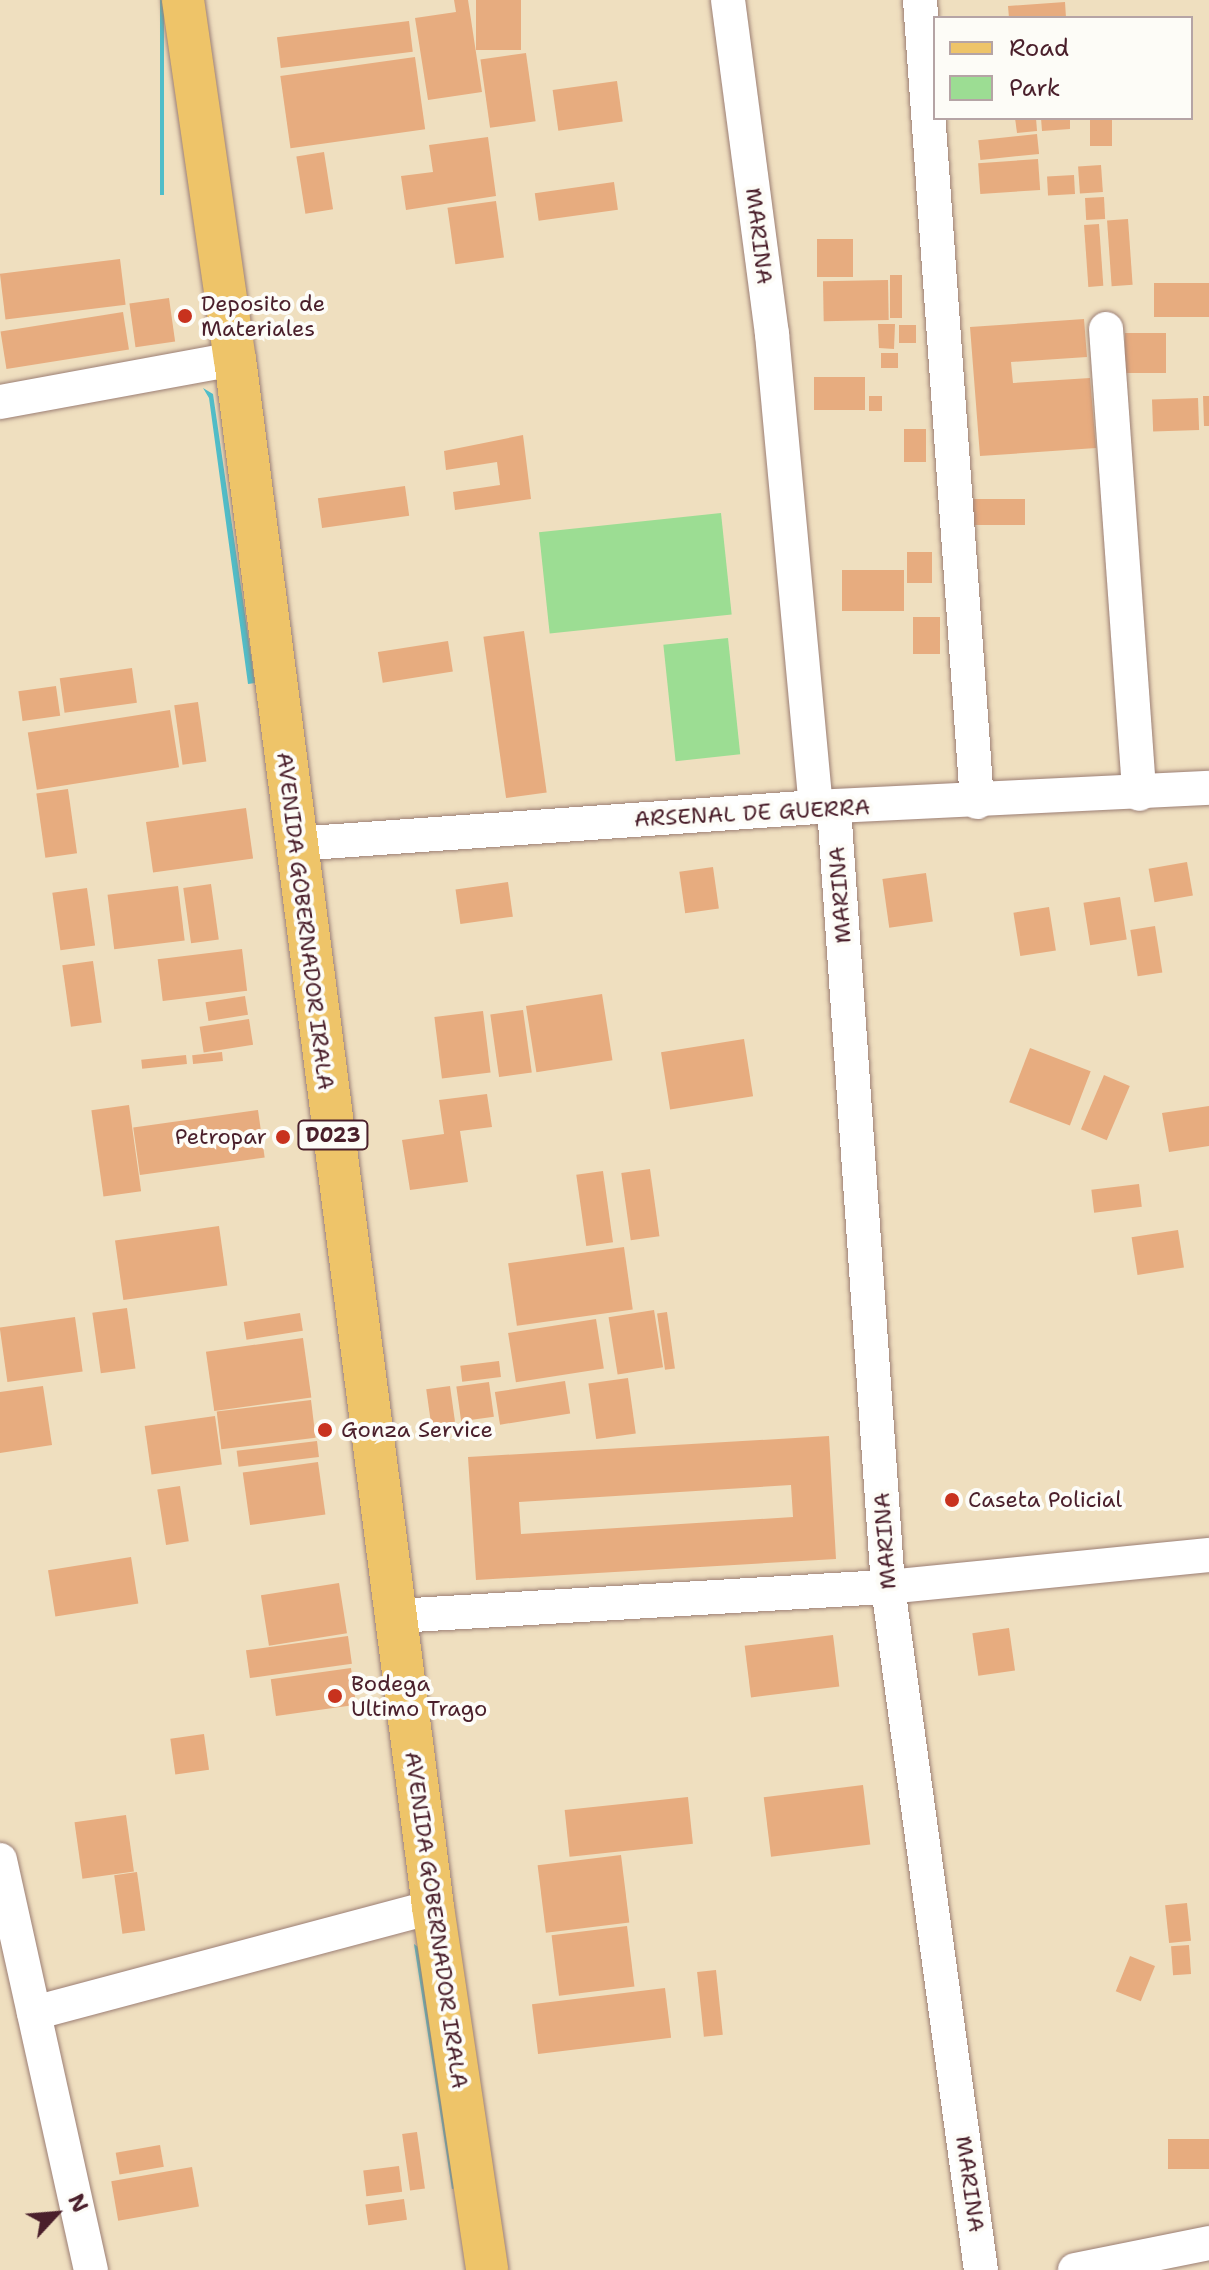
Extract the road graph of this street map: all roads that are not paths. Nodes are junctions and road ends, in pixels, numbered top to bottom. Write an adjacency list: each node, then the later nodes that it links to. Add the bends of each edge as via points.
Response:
1 (183, 0): 5 (main road, AVENIDA GOBERNADOR IRALA / D023)
2 (728, 0): 10 (street, MARINA)
3 (920, 0): 9 (street)
4 (1106, 329): 8 (street)
5 (235, 359): 6 (street); 11 (main road, AVENIDA GOBERNADOR IRALA / D023)
6 (0, 402)
7 (1209, 788): 8 (street, ARSENAL DE GUERRA)
8 (1139, 794): 9 (street, ARSENAL DE GUERRA)
9 (977, 802): 10 (street, ARSENAL DE GUERRA)
10 (825, 808): 11 (street, ARSENAL DE GUERRA); 13 (street, MARINA)
11 (295, 844): 14 (main road, AVENIDA GOBERNADOR IRALA / D023)
12 (1209, 1555): 13 (street)
13 (888, 1587): 14 (street); 21 (street, MARINA)
14 (396, 1616): 16 (main road, AVENIDA GOBERNADOR IRALA / D023)
15 (0, 1860): 17 (street)
16 (433, 1907): 17 (street); 20 (main road, AVENIDA GOBERNADOR IRALA / D023)
17 (34, 2013): 19 (street)
18 (1209, 2243): 22 (street)
19 (91, 2270)
20 (487, 2270)
21 (981, 2270)
22 (1075, 2270)

